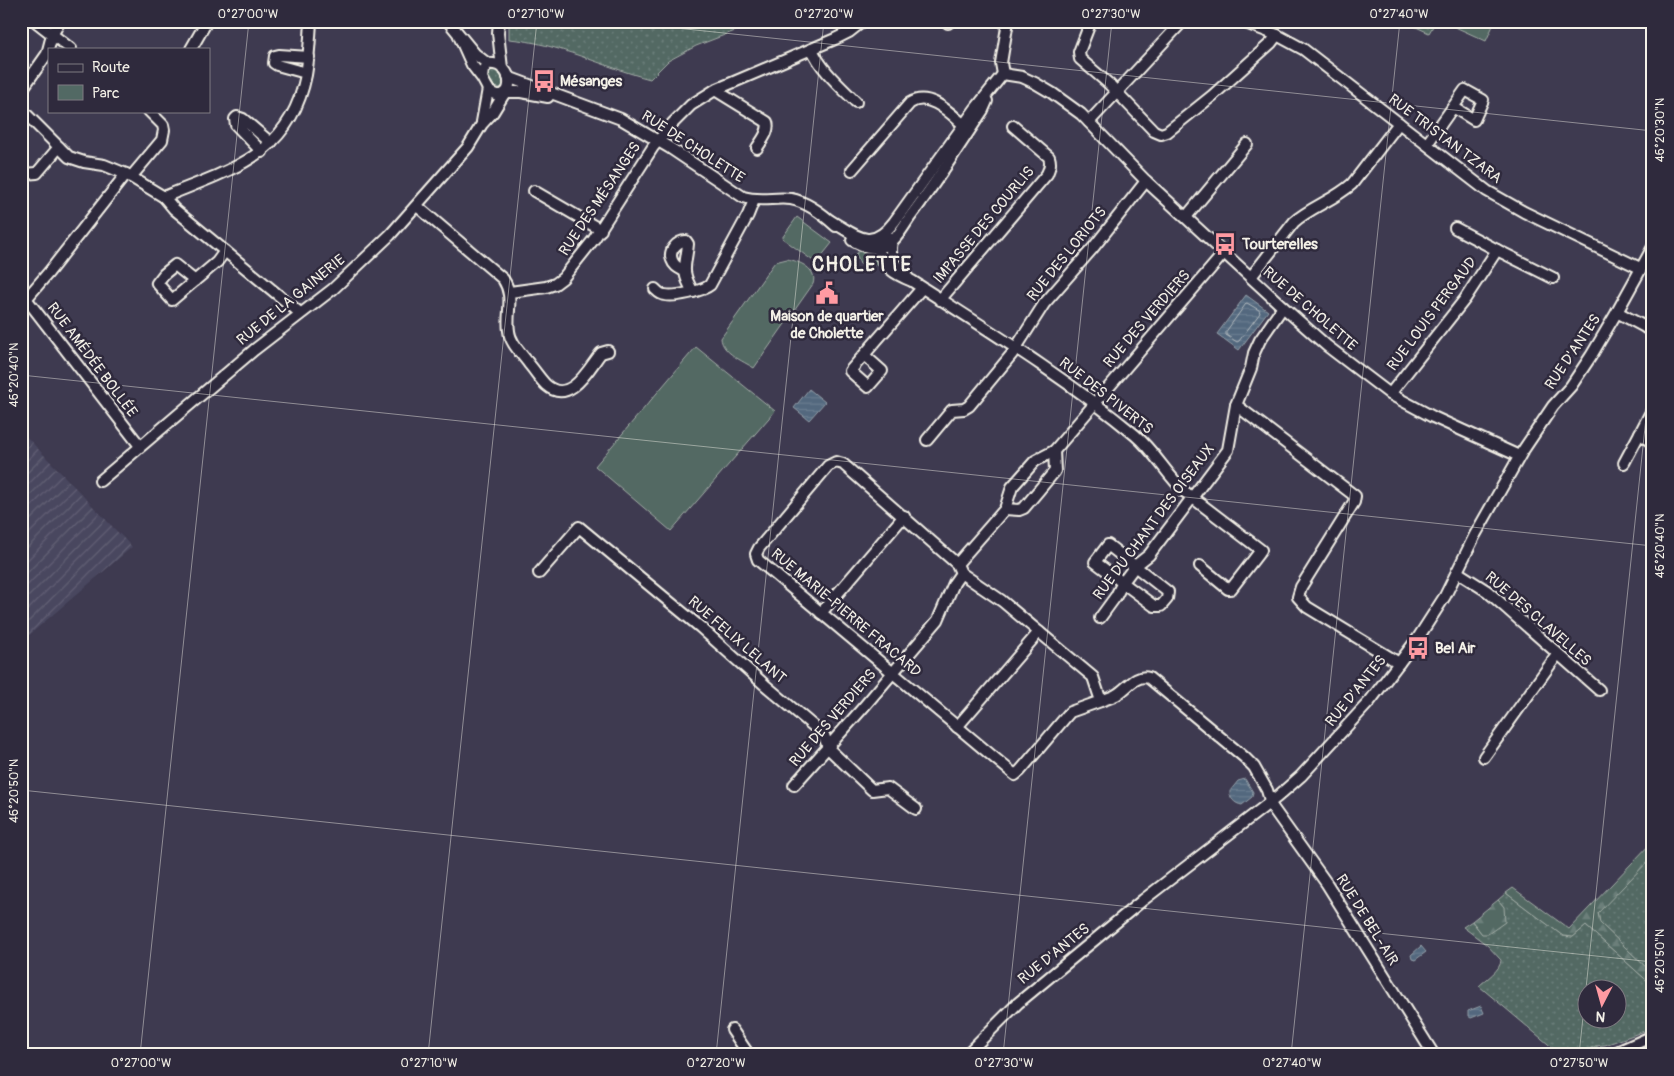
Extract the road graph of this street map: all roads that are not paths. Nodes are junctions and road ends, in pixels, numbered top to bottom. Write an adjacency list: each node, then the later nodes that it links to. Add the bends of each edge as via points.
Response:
1 (35, 21): 13 (street)
2 (60, 21): 13 (street)
3 (207, 21): 18 (street)
4 (311, 21): 21 (street)
5 (448, 21): 15 (street)
6 (499, 21): 12 (street)
7 (863, 21): 19 (street, RUE DES MÉSANGES, via 849,32)
8 (1008, 21): 25 (street, via 1001,63)
9 (1091, 21): 31 (street, via 1079,52 1080,59)
10 (1183, 21): 31 (street)
11 (1240, 21): 14 (street, RUE TRISTAN TZARA)
12 (498, 33): 22 (street); 23 (street)
13 (52, 35): 16 (street); 17 (street)
14 (1278, 35): 31 (street, via 1212,96 1167,132 1154,131); 39 (street, RUE TRISTAN TZARA, via 1303,49)
15 (459, 36): 22 (street); 26 (street, via 472,65)
16 (49, 48)
17 (69, 48)
18 (191, 48)
19 (812, 49): 28 (street, RUE DES MÉSANGES); 34 (street, via 818,62)
20 (48, 50): 30 (street)
21 (309, 57): 24 (street); 24 (street, via 279,55 274,59 278,64)
22 (489, 64): 23 (street, via 498,65); 26 (street, via 483,70)
23 (505, 72): 32 (street, via 510,82); 33 (street, RUE DE CHOLETTE)
24 (306, 73): 44 (street, via 294,112)
25 (1003, 74): 29 (street); 38 (street, RUE DE CHOLETTE, via 1035,83)
26 (482, 78): 27 (street)
27 (488, 89): 32 (street, via 495,94); 40 (street, RUE DE LA GAINERIE)
28 (715, 90): 43 (street, RUE DES MÉSANGES, via 683,112); 48 (street, via 767,122 767,131)
29 (992, 90): 41 (street); 61 (street, via 979,117 920,203)
30 (21, 91)
31 (1117, 92): 38 (street)
32 (506, 93): 33 (street, RUE DE CHOLETTE); 40 (street, RUE DE LA GAINERIE)
33 (568, 99): 43 (street, RUE DE CHOLETTE, via 621,119)
34 (856, 102)
35 (1453, 107): 46 (street)
36 (21, 109): 47 (street)
37 (150, 112): 52 (street, via 164,125 164,135)
38 (1089, 122): 53 (street, RUE DE CHOLETTE)
39 (1399, 123): 46 (street, RUE TRISTAN TZARA); 68 (street, via 1352,184 1294,222)
40 (482, 124): 57 (street, RUE DE LA GAINERIE, via 468,147)
41 (964, 125): 50 (street, via 932,101 915,100); 61 (street, via 887,230)
42 (1012, 126): 76 (street, IMPASSE DES COURLIS, via 1049,156 1050,168)
43 (658, 141): 56 (street, RUE DE CHOLETTE, via 734,192); 60 (street, RUE DES MÉSANGES)
44 (272, 143): 49 (street); 49 (street, via 237,117 236,124)
45 (1247, 144): 58 (street)
46 (1428, 144): 66 (street, RUE TRISTAN TZARA, via 1487,191)
47 (58, 147): 51 (street, via 37,173); 52 (street, via 76,160 104,165)
48 (757, 148)
49 (262, 152): 55 (street, via 238,166)
50 (852, 170)
51 (23, 174)
52 (128, 175): 55 (street); 75 (street, via 49,272)
53 (1146, 181): 58 (street, RUE DE CHOLETTE); 81 (street, RUE DES LORIOTS, via 1044,304)
54 (534, 191): 60 (street)
55 (164, 197): 64 (street, via 174,210)
56 (754, 200): 61 (street, RUE DE CHOLETTE, via 792,199 858,237); 74 (street, via 710,285)
57 (417, 206): 73 (street, via 498,274); 79 (street, RUE DE LA GAINERIE, via 333,289)
58 (1186, 217): 65 (street, RUE DE CHOLETTE)
59 (1455, 228): 63 (street, RUE LOUIS PERGAUD)
60 (601, 230): 73 (street, RUE DES MÉSANGES, via 560,282)
61 (883, 245): 71 (street, RUE DES PIVERTS, via 895,265)
62 (1653, 246): 66 (street, RUE D'ANTES)
63 (1497, 250): 69 (street, RUE LOUIS PERGAUD); 84 (street, RUE LOUIS PERGAUD, via 1465,299)
64 (226, 251): 70 (street); 79 (street)
65 (1224, 253): 68 (street, RUE DE CHOLETTE); 85 (street, RUE DES VERDIERS)
66 (1640, 268): 78 (street, RUE D'ANTES)
67 (684, 272): 74 (street)
68 (1251, 277): 77 (street, RUE DE CHOLETTE)
69 (1553, 278)
70 (194, 281)
71 (922, 288): 76 (street, RUE DES PIVERTS); 83 (street)
72 (655, 289): 74 (street, via 663,295)
73 (510, 292): 82 (street, via 510,337 548,387 560,390 572,387 584,378 601,353)
74 (693, 292)
75 (24, 295): 91 (street, RUE AMÉDÉE BOLLÉE)
76 (940, 300): 81 (street, RUE DES PIVERTS)
77 (1283, 307): 84 (street, RUE DE CHOLETTE, via 1327,346); 86 (street, RUE DU CHANT DES OISEAUX, via 1260,340)
78 (1618, 312): 80 (street); 93 (street, RUE D'ANTES, via 1581,371)
79 (300, 313): 91 (street, RUE DE LA GAINERIE)
80 (1653, 333)
81 (1016, 348): 85 (street, RUE DES PIVERTS); 89 (street, RUE DES LORIOTS, via 969,406 952,410)
82 (608, 351)
83 (864, 355)
84 (1390, 394): 93 (street, RUE DE CHOLETTE)
85 (1095, 404): 92 (street, RUE DES VERDIERS); 96 (street, RUE DES PIVERTS, via 1145,444 1174,482)
86 (1236, 405): 96 (street, RUE DU CHANT DES OISEAUX, via 1228,450); 109 (street, via 1355,496 1301,587 1298,598)
87 (1653, 408): 88 (street)
88 (1640, 433): 90 (street); 94 (street)
89 (926, 440)
90 (1653, 444)
91 (140, 446): 95 (street, RUE DE LA GAINERIE)
92 (1054, 451): 97 (street, RUE DES VERDIERS, via 1035,461 1012,487); 97 (street, via 1056,471 1024,508)
93 (1519, 456): 102 (street, RUE D'ANTES)
94 (1624, 463)
95 (100, 481)
96 (1192, 496): 99 (street, RUE DU CHANT DES OISEAUX, via 1149,555); 100 (street, RUE DES PIVERTS, via 1261,550 1231,589)
97 (1005, 509): 101 (street, RUE DES VERDIERS)
98 (904, 516): 101 (street, RUE MARIE-PIERRE FRACARD); 105 (street); 105 (street, RUE MARIE-PIERRE FRACARD, via 843,464 836,462 828,466 756,554 758,560)
99 (1135, 566): 104 (street, RUE DU CHANT DES OISEAUX); 104 (street, via 1108,545 1096,562); 104 (street, via 1168,592 1167,599 1161,606 1154,606)
100 (1200, 566)
101 (959, 569): 107 (street, RUE MARIE-PIERRE FRACARD); 110 (street, RUE DES VERDIERS, via 938,620)
102 (1457, 572): 108 (street, RUE DES CLAVELLES, via 1487,591); 109 (street, RUE D'ANTES, via 1418,638)
103 (540, 573): 115 (street, RUE FELIX LELANT, via 579,527 824,735)
104 (1123, 582): 106 (street, RUE DU CHANT DES OISEAUX)
105 (822, 613): 110 (street, RUE MARIE-PIERRE FRACARD)
106 (1100, 618)
107 (1039, 632): 113 (street, RUE MARIE-PIERRE FRACARD, via 1093,677); 114 (street)
108 (1558, 655): 112 (street, RUE DES CLAVELLES); 116 (street)
109 (1399, 662): 118 (street, RUE D'ANTES, via 1336,739)
110 (893, 672): 114 (street, RUE MARIE-PIERRE FRACARD); 115 (street, RUE DES VERDIERS)
111 (1139, 677): 113 (street, RUE MARIE-PIERRE FRACARD, via 1116,695); 118 (street, RUE DE BEL-AIR, via 1149,678 1244,757 1267,790)
112 (1599, 690)
113 (1100, 700): 114 (street, RUE MARIE-PIERRE FRACARD, via 1070,712 1015,775)
114 (957, 727)
115 (828, 748): 117 (street, RUE DES VERDIERS); 119 (street, RUE FELIX LELANT, via 872,790 888,788)
116 (1484, 756)
117 (794, 785)
118 (1270, 803): 123 (street, RUE D'ANTES, via 1143,900 1018,1003); 124 (street, RUE DE BEL-AIR, via 1327,884)
119 (916, 810)
120 (732, 1030): 122 (street)
121 (1653, 1036): 125 (street)
122 (749, 1055)
123 (966, 1055)
124 (1434, 1055)
125 (1610, 1055)

